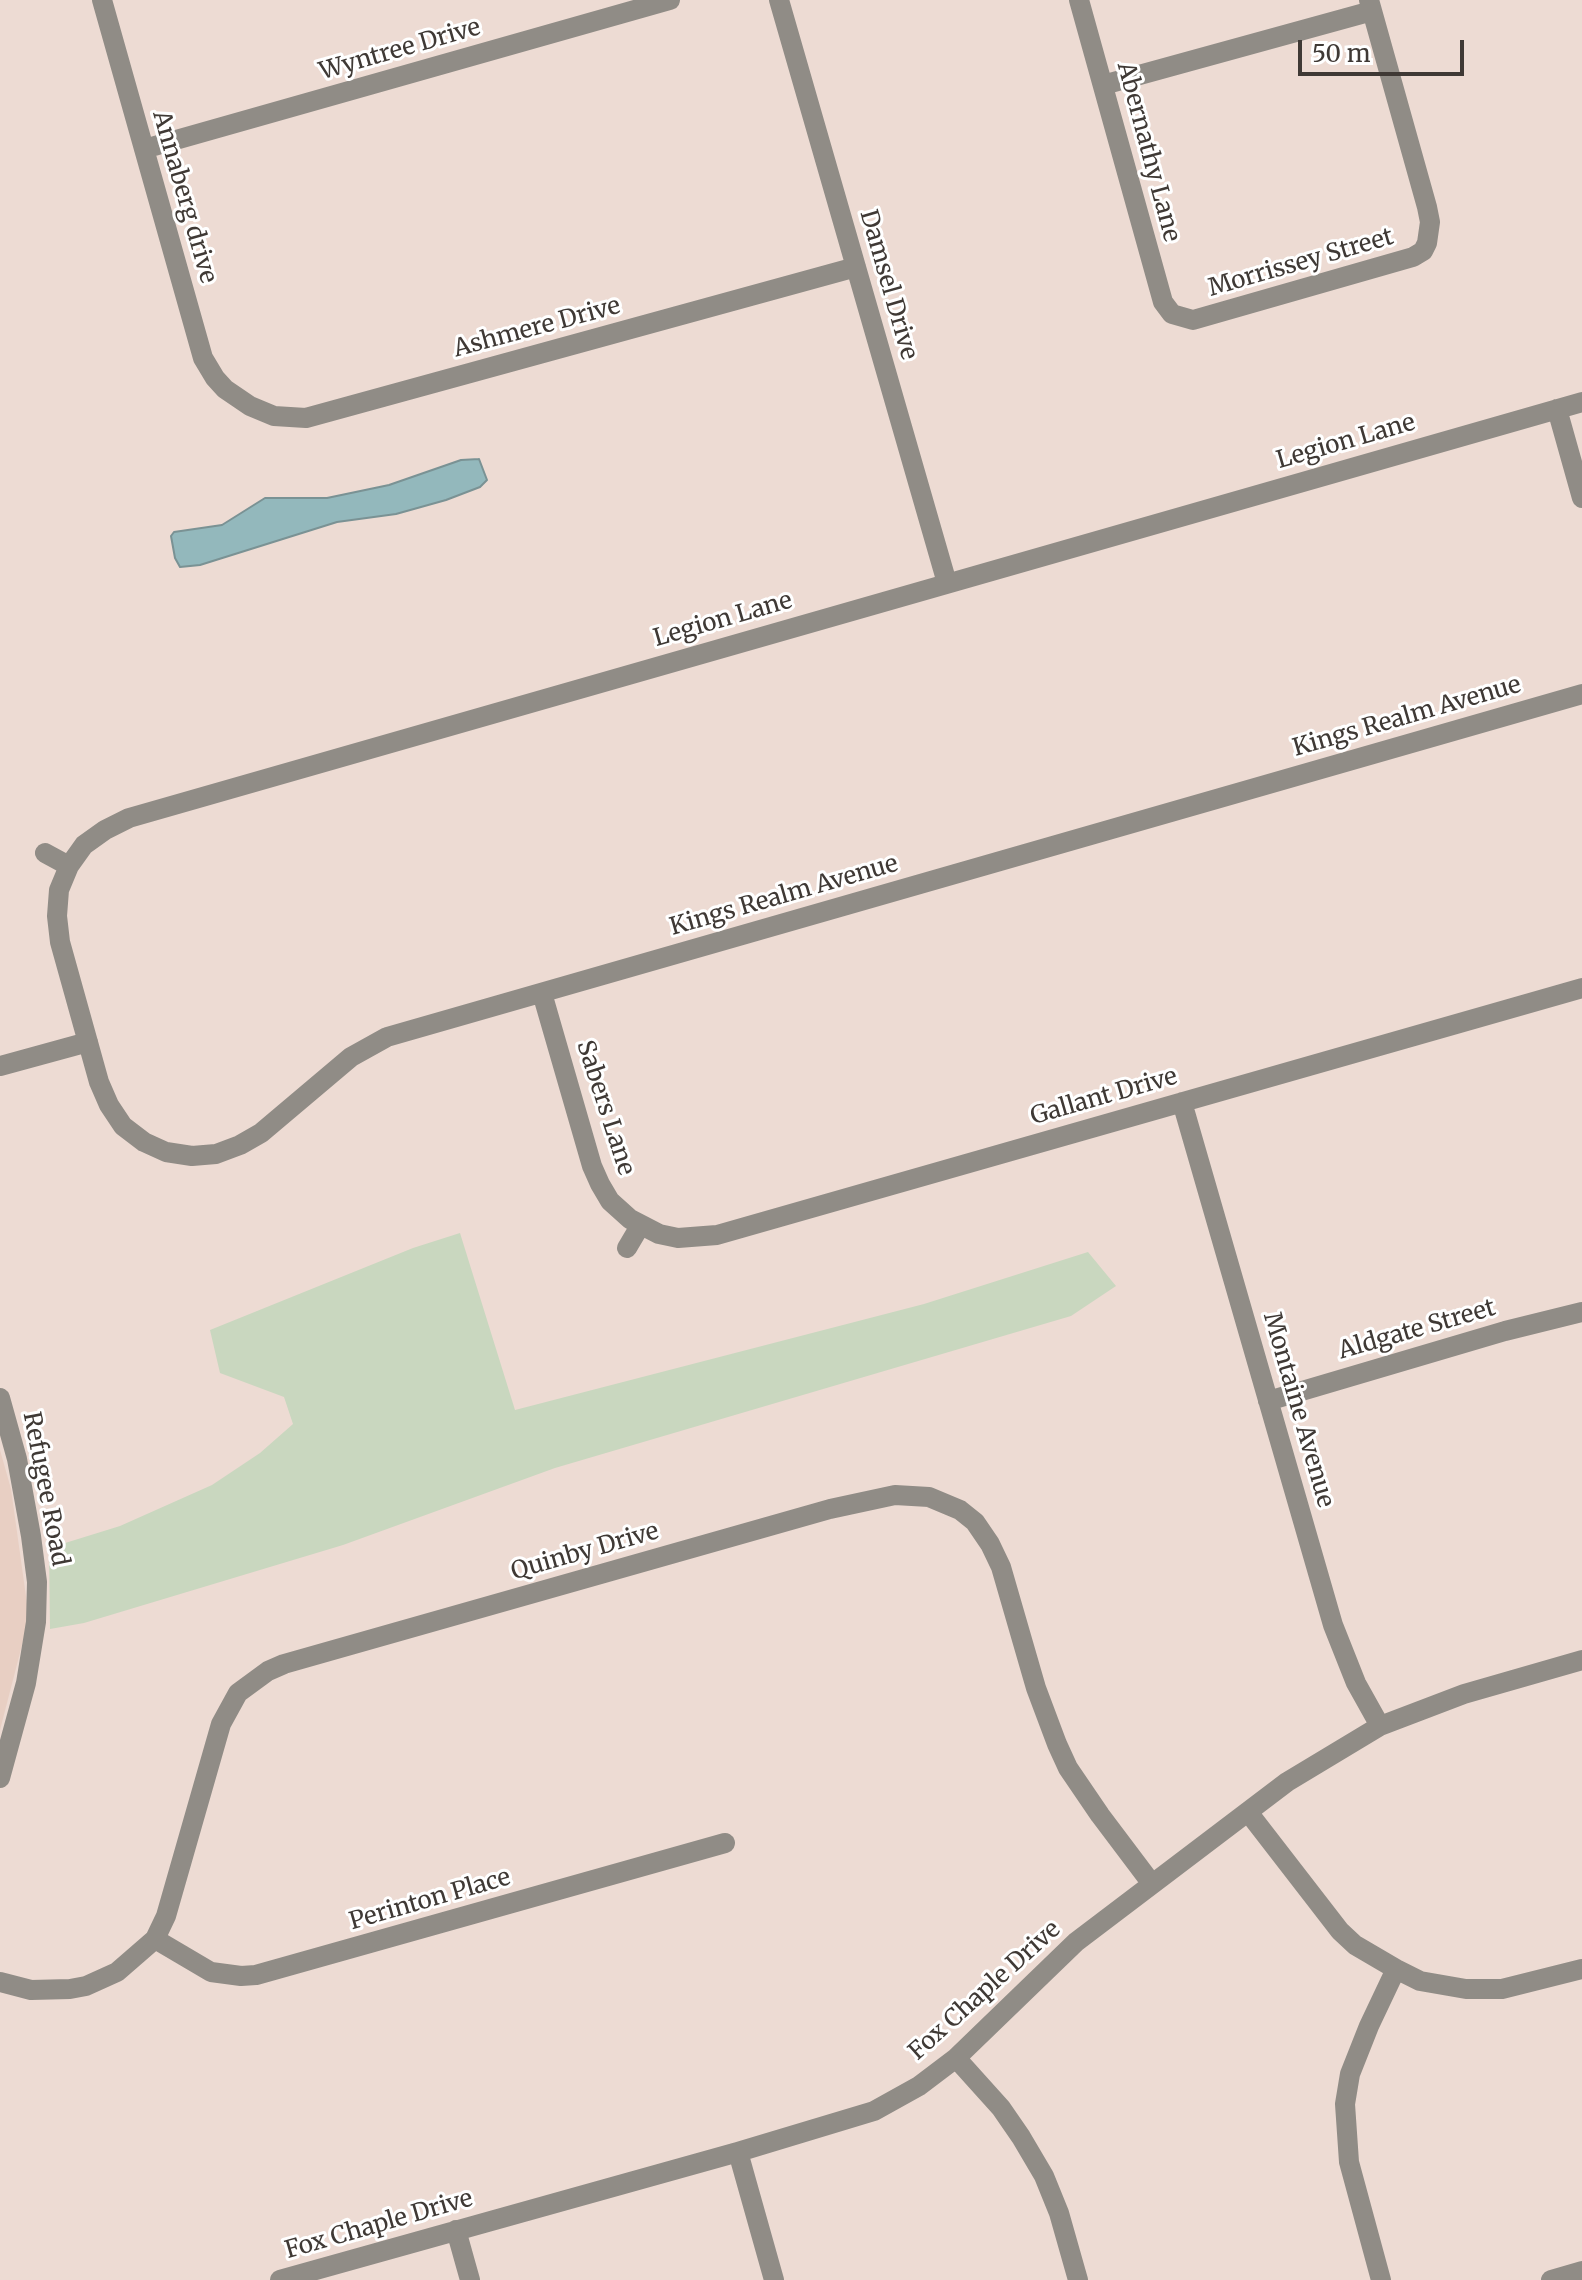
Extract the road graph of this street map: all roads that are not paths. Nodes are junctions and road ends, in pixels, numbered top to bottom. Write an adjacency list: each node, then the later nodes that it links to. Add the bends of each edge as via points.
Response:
1 (102, 0): 7 (street, Annaberg drive)
2 (670, 0): 7 (street, Wyntree Drive)
3 (779, 0): 8 (street, Damsel Drive)
4 (1079, 0): 6 (street, Abernathy Lane)
5 (1370, 5): 6 (street); 9 (street, Morrissey Street, via 1430,222 1423,251 1202,319)
6 (1103, 85): 9 (street, Abernathy Lane, via 1154,275)
7 (144, 149): 10 (street, Annaberg drive, via 203,358)
8 (856, 267): 10 (street, Ashmere Drive, via 306,418 274,416); 14 (street, Damsel Drive)
9 (1172, 314)
10 (236, 397)
11 (1582, 402): 12 (street, Legion Lane)
12 (1557, 409): 13 (street); 14 (street, Legion Lane)
13 (1582, 498)
14 (947, 583): 17 (street, Legion Lane, via 129,818 84,845)
15 (1582, 694): 19 (street, Kings Realm Avenue)
16 (45, 853): 17 (street)
17 (69, 866): 20 (street, Legion Lane, via 59,890 57,916)
18 (1582, 988): 22 (street, Gallant Drive)
19 (542, 993): 20 (street, Kings Realm Avenue, via 387,1037 351,1057 261,1133 216,1154 166,1152 123,1126 99,1082); 23 (street, Sabers Lane, via 592,1166 610,1201)
20 (88, 1042): 21 (street)
21 (0, 1066)
22 (1182, 1102): 23 (street, Gallant Drive, via 717,1235 678,1238); 27 (street, Montaine Avenue)
23 (640, 1226): 24 (street)
24 (627, 1248)
25 (1582, 1312): 27 (street, Aldgate Street)
26 (0, 1398): 30 (street, Refugee Road, via 17,1459 37,1582 26,1683)
27 (1268, 1401): 29 (street, Montaine Avenue, via 1333,1625)
28 (1582, 1660): 29 (street, Fox Chaple Drive, via 1464,1694)
29 (1380, 1726): 31 (street, Fox Chaple Drive)
30 (0, 1778)
31 (1248, 1812): 33 (street, Fox Chaple Drive); 35 (street, via 1340,1931)
32 (725, 1843): 34 (street, Perinton Place, via 256,1975 211,1972)
33 (1152, 1884): 34 (street, Quinby Drive, via 1068,1768 990,1544 975,1522 953,1506 929,1497 895,1495 830,1509 268,1671 238,1693 221,1724); 38 (street, Fox Chaple Drive, via 1076,1942)
34 (155, 1939): 37 (street, Quinby Drive, via 117,1972 86,1986 31,1990)
35 (1396, 1969): 36 (street, via 1420,1981 1502,1989); 46 (street, via 1350,2074 1345,2104 1349,2162)
36 (1582, 1969)
37 (0, 1982)
38 (956, 2058): 39 (street, Fox Chaple Drive, via 874,2111); 45 (street, via 1001,2108 1044,2176)
39 (738, 2152): 40 (street, Fox Chaple Drive); 44 (street)
40 (456, 2230): 42 (street, Fox Chaple Drive); 43 (street)
41 (1582, 2271): 47 (street)
42 (280, 2280)
43 (470, 2280)
44 (774, 2280)
45 (1078, 2280)
46 (1381, 2280)
47 (1551, 2280)

